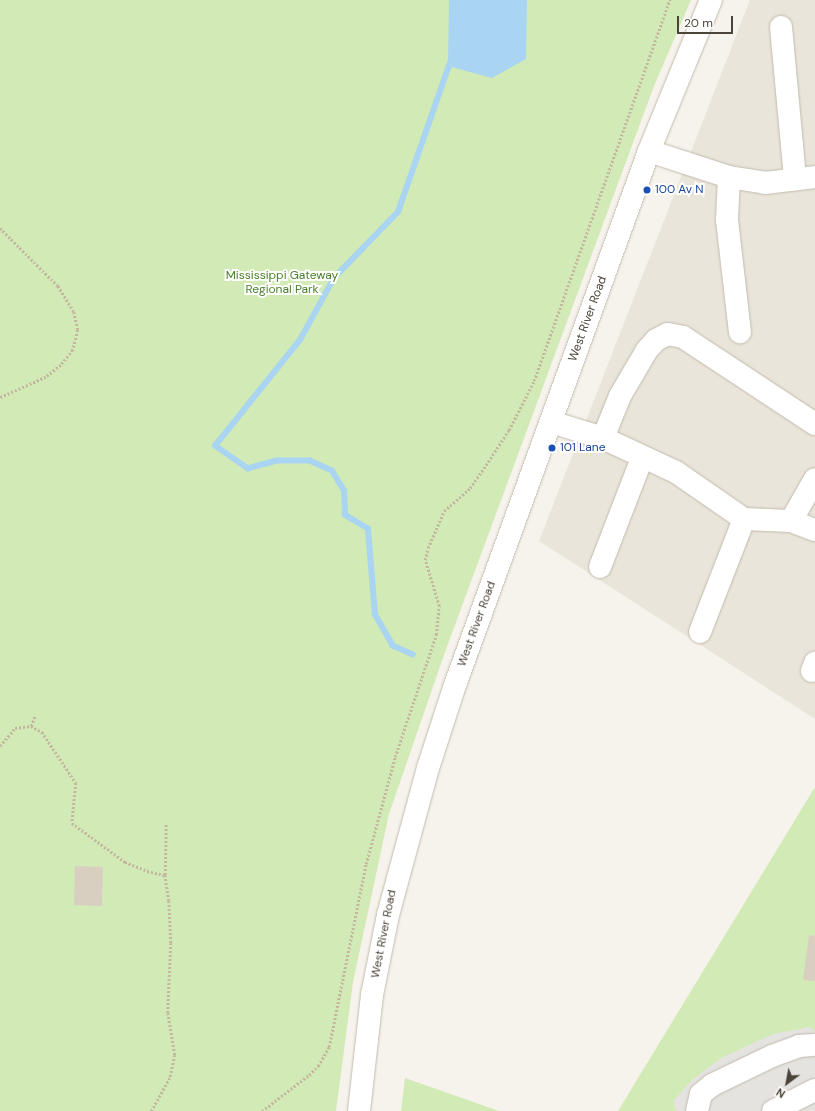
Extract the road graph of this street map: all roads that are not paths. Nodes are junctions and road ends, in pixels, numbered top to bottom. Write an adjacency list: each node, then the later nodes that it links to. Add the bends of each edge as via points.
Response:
1 (710, 0): 3 (street, West River Road)
2 (781, 27): 5 (street)
3 (649, 151): 4 (street); 7 (street, West River Road)
4 (729, 177): 5 (street, via 765,183); 6 (street, via 727,220)
5 (805, 178)
6 (740, 332)
7 (550, 422): 9 (street); 19 (street, West River Road, via 455,685 396,875 372,995)
8 (815, 424): 9 (street, via 683,337 668,334 656,340 648,350 620,396)
9 (603, 438): 10 (street)
10 (642, 458): 12 (street, via 676,472); 15 (street)
11 (815, 479): 13 (street)
12 (744, 519): 13 (street); 16 (street)
13 (791, 521): 14 (street)
14 (815, 530)
15 (600, 567)
16 (700, 632)
17 (815, 1045): 20 (street, via 799,1046 772,1056 712,1085 701,1094)
18 (815, 1090): 21 (street)
19 (359, 1111)
20 (697, 1111)
21 (773, 1111)

